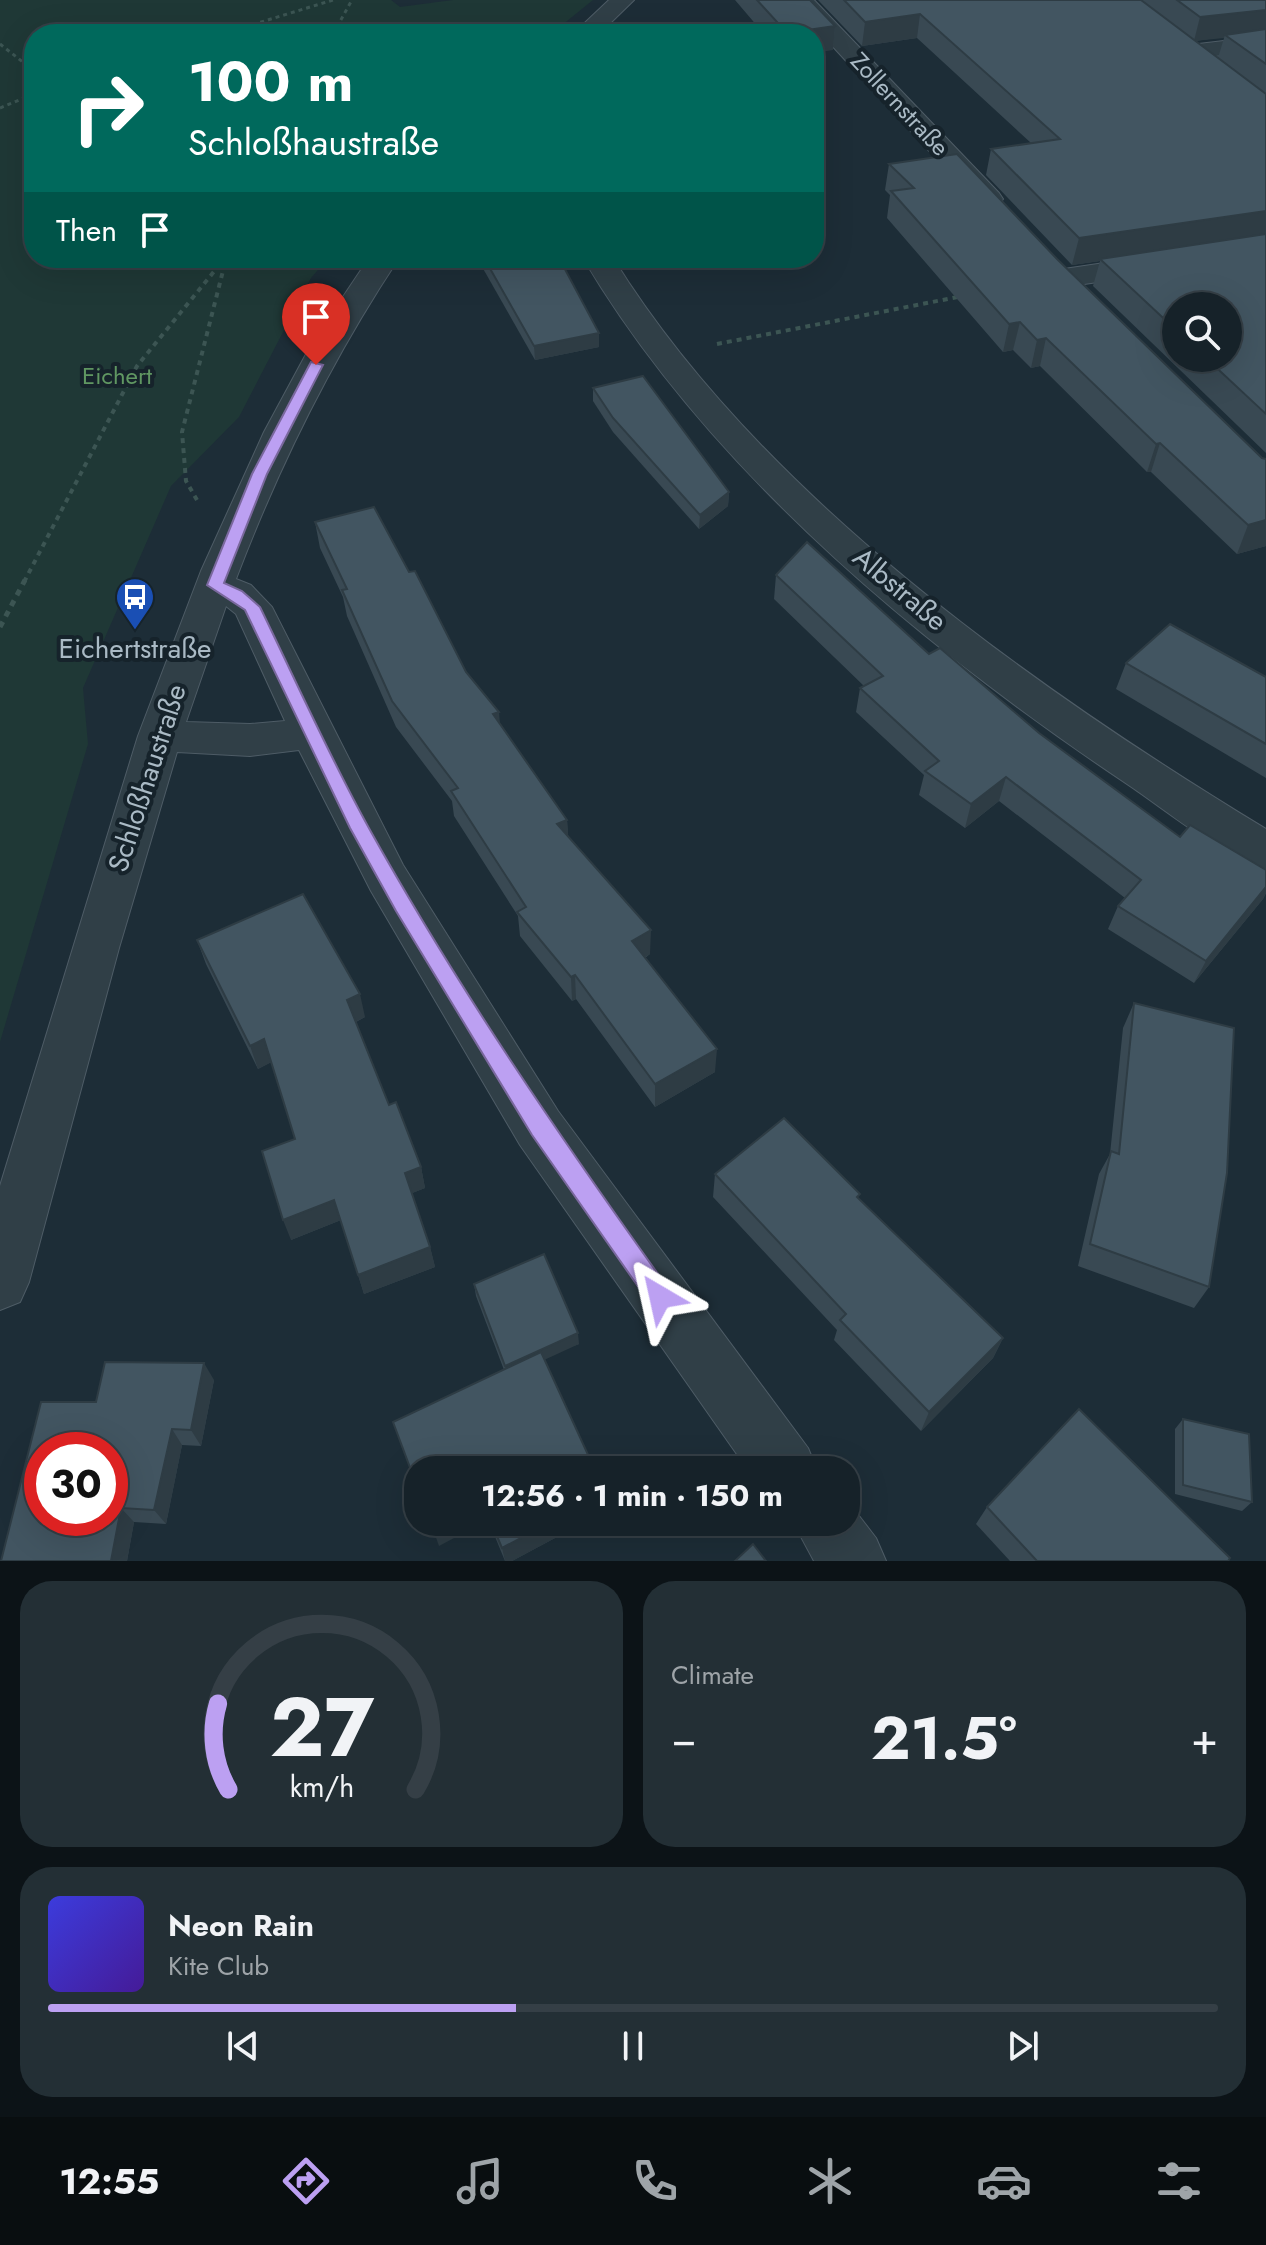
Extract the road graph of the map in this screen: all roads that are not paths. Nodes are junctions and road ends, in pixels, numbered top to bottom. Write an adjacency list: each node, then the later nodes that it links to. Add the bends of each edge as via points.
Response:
1 (623, 0): 3 (street)
2 (801, 0): 4 (street, Zollernstraße)
3 (596, 24)
4 (824, 24)
5 (824, 24): 10 (street, Zollernstraße)
6 (1166, 35): 8 (street)
7 (1266, 43): 8 (street)
8 (1190, 52): 9 (street)
9 (1222, 77)
10 (1009, 220)
11 (1266, 248): 15 (street)
12 (1042, 254): 15 (street)
13 (378, 268): 17 (street, Schloßhaustraße, via 289,412 235,528)
14 (605, 268): 20 (street, Albstraße, via 665,355 776,479 941,625 1081,730)
15 (1064, 278): 16 (street)
16 (1085, 299)
17 (215, 585): 18 (street, via 252,607); 19 (street, Schloßhaustraße)
18 (312, 733): 19 (street, via 250,740); 22 (street, via 387,878 539,1128)
19 (159, 736): 21 (street, Schloßhaustraße, via 121,849)
20 (1266, 851)
21 (0, 1282)
22 (776, 1456)
23 (835, 1536): 24 (street)
24 (853, 1561)

